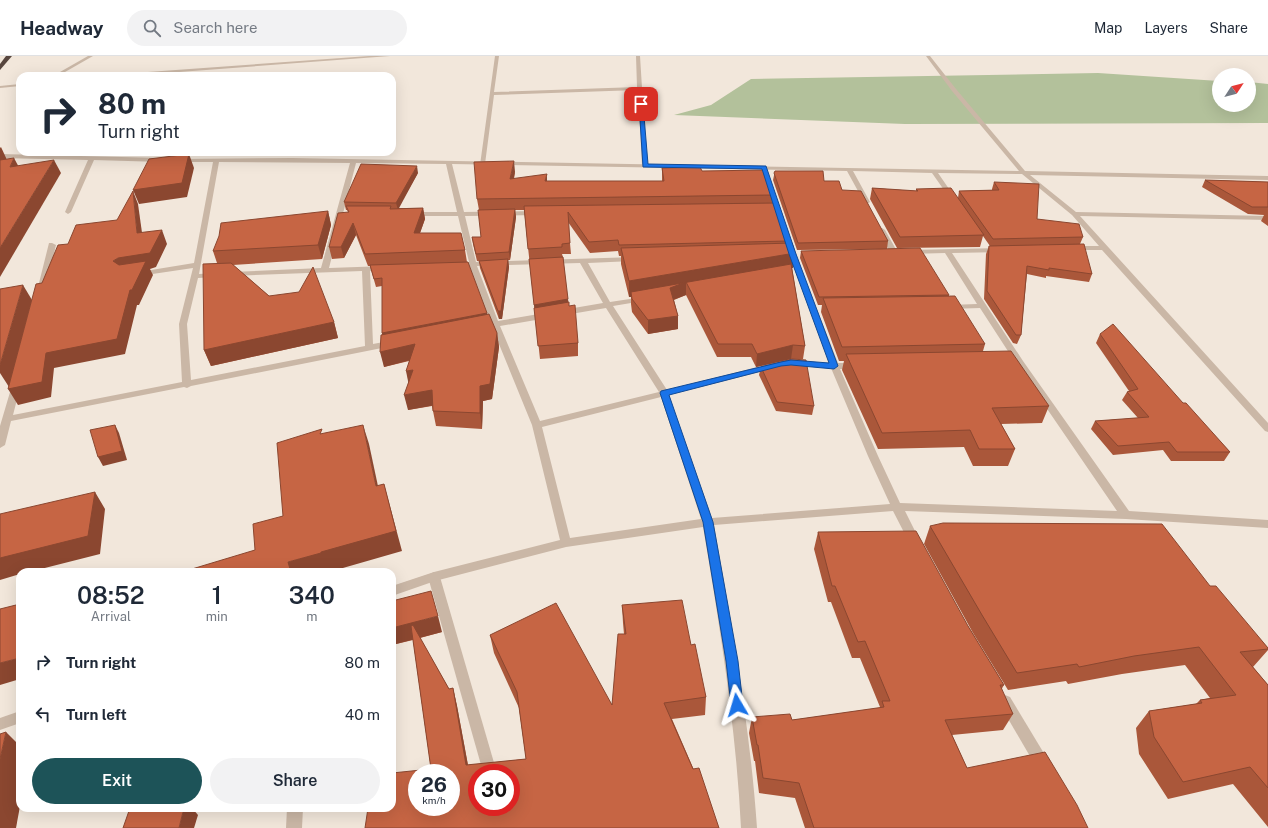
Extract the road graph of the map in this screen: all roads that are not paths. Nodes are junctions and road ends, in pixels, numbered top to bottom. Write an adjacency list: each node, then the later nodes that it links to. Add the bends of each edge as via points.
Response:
1 (9, 56): 7 (highway)
2 (91, 56): 8 (street)
3 (388, 56): 9 (street)
4 (497, 56): 13 (street)
5 (638, 56): 12 (street)
6 (928, 56): 24 (street)
7 (0, 68)
8 (62, 72)
9 (162, 72)
10 (16, 85): 11 (street)
11 (0, 87)
12 (640, 88): 13 (street); 20 (street)
13 (492, 94): 19 (street)
14 (0, 156): 15 (street)
15 (91, 159): 16 (street); 27 (street)
16 (216, 161): 17 (street); 45 (street)
17 (353, 162): 18 (street); 30 (street)
18 (450, 164): 19 (street); 33 (street)
19 (482, 164): 20 (street)
20 (645, 166): 21 (street)
21 (764, 167): 22 (street); 62 (street, via 774,210 793,254 795,272 817,309)
22 (849, 169): 23 (street); 28 (street)
23 (934, 171): 24 (street); 26 (street)
24 (1024, 173): 25 (street); 34 (street)
25 (1268, 178)
26 (957, 204)
27 (68, 212)
28 (872, 212)
29 (547, 213): 33 (street)
30 (339, 214): 31 (street); 49 (street)
31 (347, 214)
32 (400, 214): 33 (street)
33 (461, 214): 44 (street)
34 (1074, 214): 35 (street); 38 (street)
35 (1268, 218)
36 (880, 226): 41 (street, via 890,253)
37 (52, 244): 52 (street)
38 (1104, 248): 39 (street); 68 (street)
39 (1065, 249)
40 (1011, 250): 41 (street, via 986,247)
41 (947, 251): 55 (street)
42 (645, 259): 43 (street)
43 (583, 261): 44 (street); 54 (street)
44 (473, 264): 46 (street); 57 (street)
45 (197, 265): 50 (street); 51 (street)
46 (450, 265)
47 (389, 268): 48 (street)
48 (366, 269): 49 (street); 60 (street)
49 (324, 271): 51 (street)
50 (132, 275)
51 (195, 276): 64 (street, via 183,324)
52 (39, 297)
53 (654, 297): 54 (street)
54 (608, 305): 57 (street); 65 (street)
55 (983, 306): 56 (street); 71 (street, via 1015,362)
56 (944, 307)
57 (495, 324): 58 (street); 67 (street)
58 (473, 329)
59 (399, 342): 60 (street)
60 (369, 348): 64 (street)
61 (865, 365): 62 (street)
62 (834, 366): 65 (street, via 783,364); 70 (street)
63 (19, 373): 66 (street)
64 (187, 385): 66 (street)
65 (664, 393): 67 (street); 72 (street)
66 (7, 419): 69 (street)
67 (537, 425): 74 (street)
68 (1268, 429)
69 (0, 445)
70 (896, 507): 71 (street); 72 (street); 75 (street)
71 (1126, 515): 73 (street)
72 (708, 522): 74 (street); 85 (street, via 732,661)
73 (1268, 524)
74 (566, 543): 76 (street)
75 (921, 554)
76 (434, 577): 77 (street); 81 (street)
77 (396, 590)
78 (999, 692): 82 (street)
79 (16, 718): 80 (street)
80 (0, 724)
81 (488, 764)
82 (1048, 774)
83 (295, 812): 84 (street)
84 (294, 828)
85 (749, 828)

